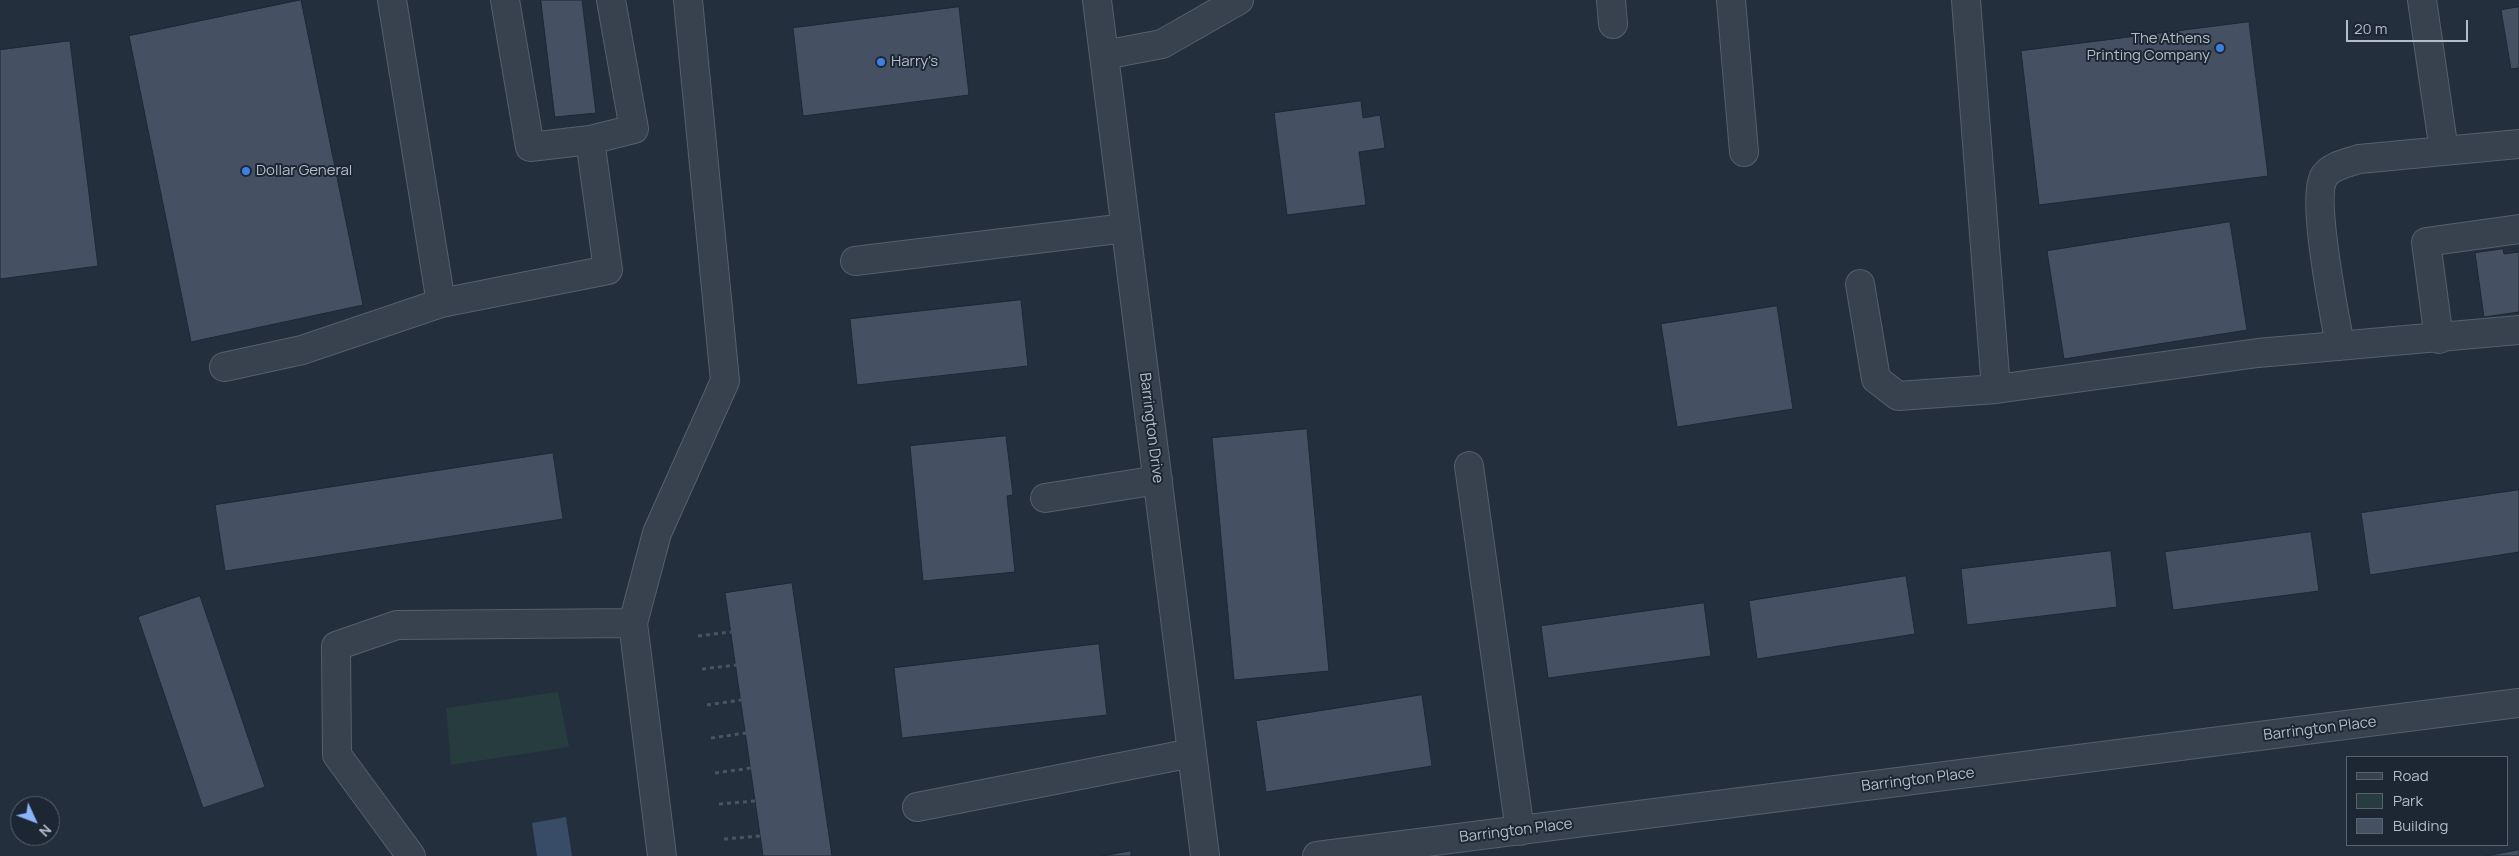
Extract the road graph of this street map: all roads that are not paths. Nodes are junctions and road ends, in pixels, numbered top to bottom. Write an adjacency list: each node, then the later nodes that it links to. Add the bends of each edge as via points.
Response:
1 (392, 0): 19 (street)
2 (505, 0): 11 (street, via 530,148)
3 (611, 0): 11 (street, via 634,129)
4 (688, 0): 28 (street, via 725,381 657,533)
5 (1097, 0): 10 (street, Barrington Drive)
6 (1239, 0): 10 (street, via 1162,44)
7 (1731, 0): 14 (street)
8 (1966, 0): 24 (street)
9 (2422, 0): 13 (street)
10 (1104, 55): 15 (street, Barrington Drive)
11 (590, 140): 19 (street, via 608,270)
12 (2519, 144): 13 (street)
13 (2444, 151): 22 (street, via 2359,159 2336,166 2325,175 2320,188 2322,229)
14 (1744, 152)
15 (1126, 228): 17 (street); 26 (street, Barrington Drive)
16 (2519, 229): 21 (street, via 2426,242)
17 (855, 261)
18 (1860, 284): 24 (street, via 1876,379 1898,396)
19 (441, 303): 23 (street, via 302,350)
20 (2519, 330): 21 (street)
21 (2439, 338): 22 (street)
22 (2340, 346): 24 (street, via 2258,353)
23 (224, 367)
24 (1996, 389)
25 (1470, 466): 32 (street)
26 (1158, 480): 27 (street); 30 (street, Barrington Drive)
27 (1046, 498)
28 (633, 623): 33 (street, via 397,625 336,646 337,755); 34 (street)
29 (2519, 704): 32 (street, Barrington Place)
30 (1192, 754): 31 (street); 35 (street, Barrington Drive)
31 (917, 807)
32 (1520, 831): 36 (street, Barrington Place)
33 (411, 856)
34 (662, 856)
35 (1205, 856)
36 (1317, 856)

